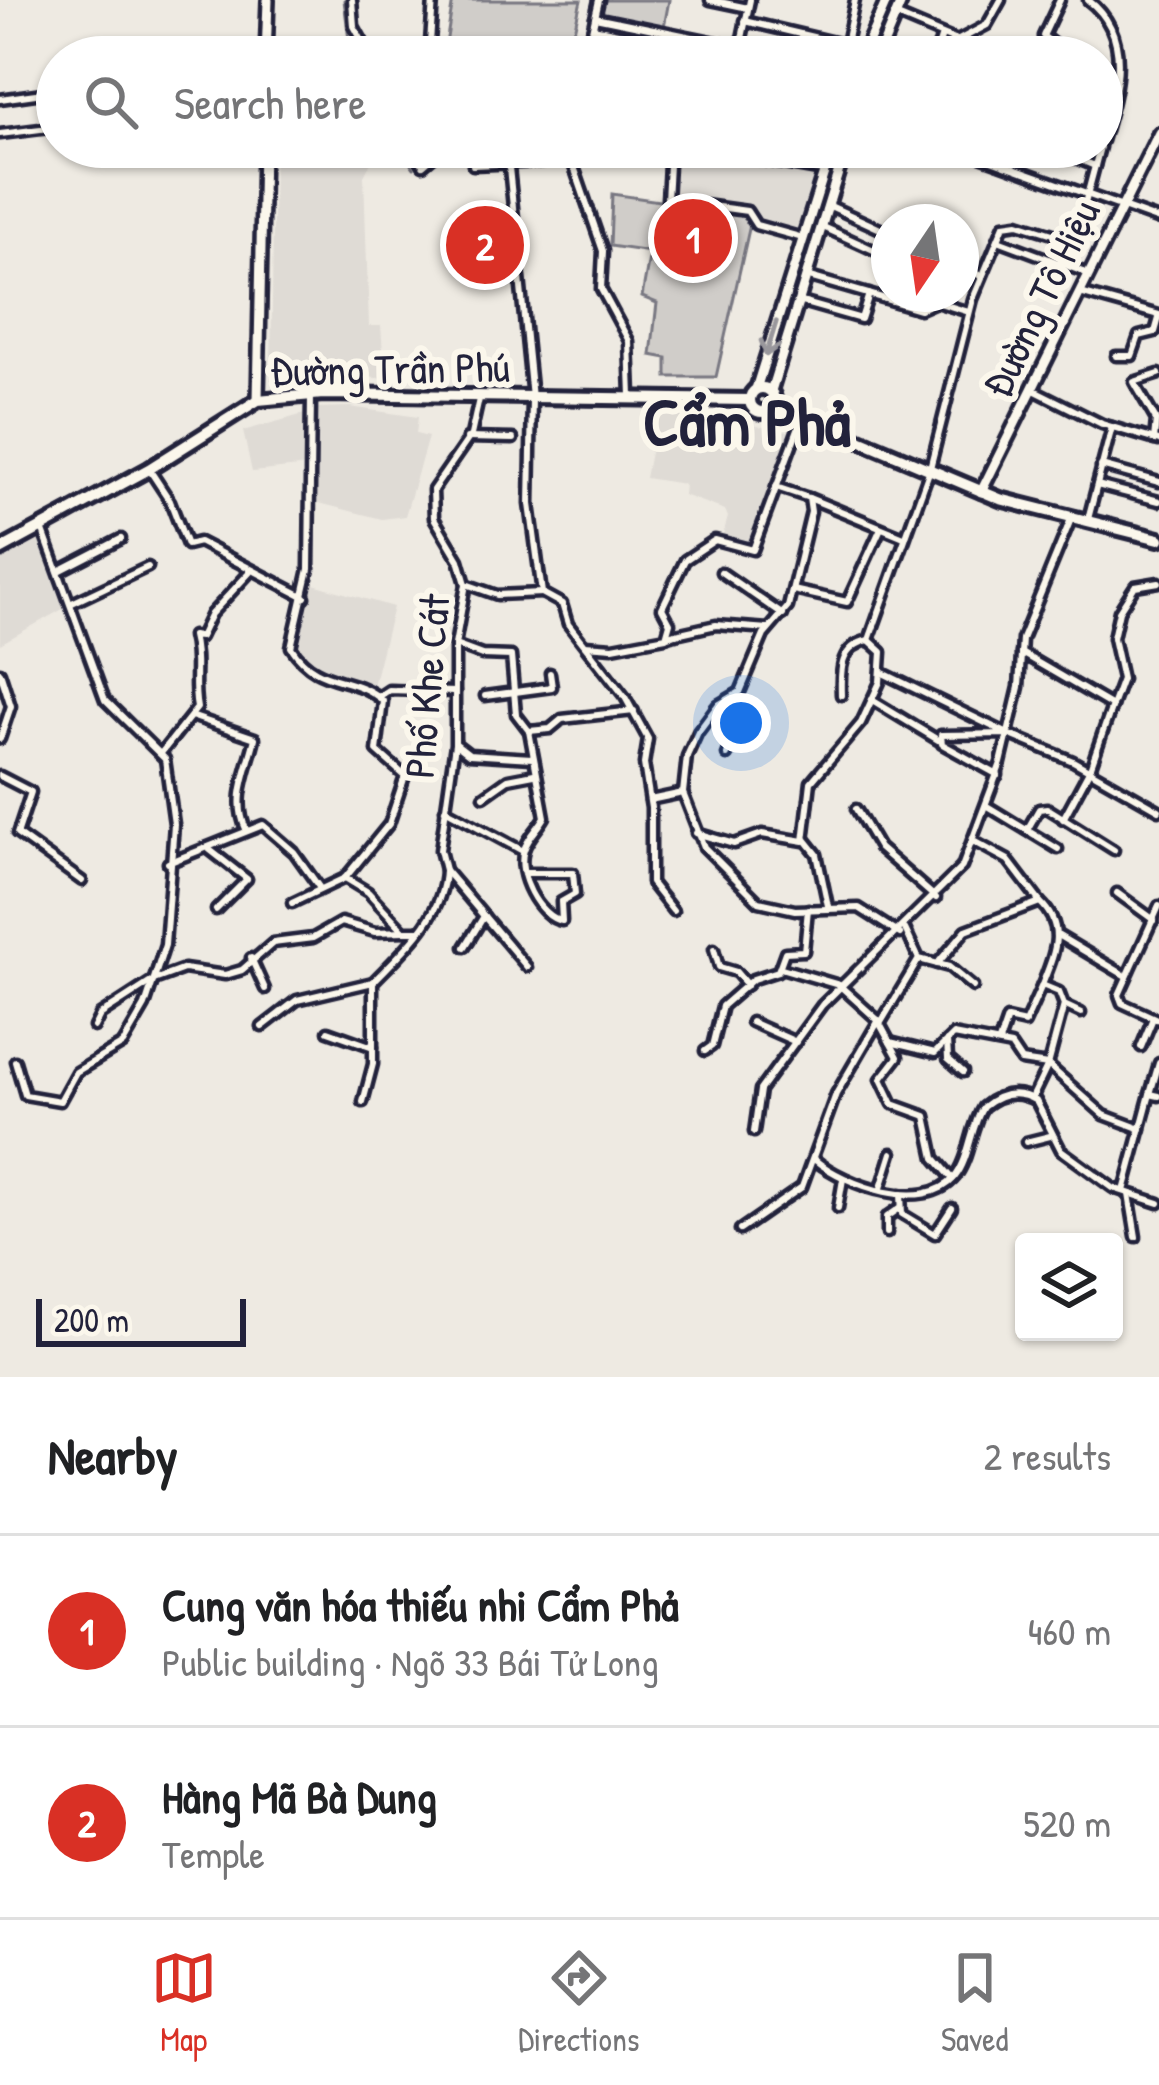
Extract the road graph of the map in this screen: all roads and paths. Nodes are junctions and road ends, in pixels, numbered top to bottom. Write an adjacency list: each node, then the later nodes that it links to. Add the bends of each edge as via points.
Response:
1 (268, 0): 18 (street)
2 (352, 0): 19 (street)
3 (433, 0): 20 (street)
4 (599, 0): 14 (street)
5 (710, 0): 12 (street)
6 (855, 0): 27 (street)
7 (887, 0): 28 (street)
8 (902, 0): 13 (street)
9 (1001, 0): 31 (street, via 985,26)
10 (1060, 0): 32 (street)
11 (1094, 2): 33 (street)
12 (749, 4): 15 (street)
13 (895, 15): 29 (street); 30 (street)
14 (595, 17): 16 (street); 17 (street)
15 (745, 21): 25 (street); 26 (street)
16 (593, 28): 21 (street); 22 (street)
17 (659, 31): 23 (street); 24 (street)
18 (267, 36)
19 (359, 36)
20 (430, 36)
21 (591, 36)
22 (632, 36)
23 (658, 36)
24 (676, 36)
25 (742, 36)
26 (811, 36)
27 (848, 36)
28 (871, 36)
29 (887, 36)
30 (942, 36)
31 (966, 36)
32 (1042, 36)
33 (1114, 36)
34 (36, 94): 35 (street)
35 (0, 99)
36 (36, 130): 38 (street)
37 (1159, 133): 52 (street, Đường Tô Hiệu)
38 (0, 134)
39 (263, 168): 79 (street)
40 (508, 168): 76 (street)
41 (574, 168): 75 (street, via 603,250 601,289 629,340)
42 (669, 168): 56 (street, via 667,200 747,211 756,225)
43 (807, 168): 48 (street)
44 (825, 168): 48 (street)
45 (839, 168): 51 (street)
46 (1014, 168): 50 (street)
47 (1093, 168): 50 (street)
48 (824, 171): 49 (street)
49 (818, 192): 51 (street); 56 (street)
50 (1086, 194): 52 (street); 57 (street, via 1075,242 1010,222)
51 (829, 200): 54 (street); 55 (street)
52 (1122, 207): 53 (street); 59 (street, Đường Tô Hiệu)
53 (1159, 220)
54 (871, 223)
55 (821, 226): 58 (street); 61 (street)
56 (803, 238): 66 (street)
57 (998, 240): 59 (street); 62 (street)
58 (871, 248)
59 (1089, 274): 64 (street, Đường Tô Hiệu)
60 (979, 275): 62 (street)
61 (806, 276): 65 (street); 67 (street)
62 (982, 276): 63 (street)
63 (979, 284)
64 (1080, 293): 69 (street); 72 (street, Đường Tô Hiệu)
65 (869, 294): 67 (street, via 861,319)
66 (784, 298): 67 (street); 73 (street, one-way to 73)
67 (798, 301): 77 (street)
68 (969, 312): 87 (street)
69 (1159, 316): 70 (street, via 1130,357)
70 (1116, 356)
71 (1159, 374): 84 (street, via 1134,382 1156,420)
72 (1032, 389): 81 (street); 91 (street, Đường Tô Hiệu)
73 (753, 395): 75 (main road, Đường Trần Phú); 77 (main road); 77 (main road, via 758,411)
74 (311, 396): 78 (main road, Đường Trần Phú); 79 (main road, Đường Trần Phú); 110 (street)
75 (631, 396): 76 (main road, Đường Trần Phú)
76 (532, 398): 78 (main road, Đường Trần Phú); 109 (street, via 530,504)
77 (772, 398): 80 (main road)
78 (479, 399): 82 (street, Phố Khe Cát)
79 (258, 400): 86 (main road, Đường Trần Phú)
80 (804, 415): 87 (main road); 90 (street)
81 (1112, 428): 84 (street); 85 (street)
82 (467, 439): 83 (street); 107 (street, Phố Khe Cát, via 435,484 432,504)
83 (513, 439)
84 (1156, 440)
85 (1102, 466): 88 (street); 89 (street)
86 (149, 469): 96 (main road, Đường Trần Phú); 104 (street, via 187,545 200,542)
87 (929, 472): 91 (main road); 98 (street)
88 (1159, 482)
89 (1097, 485): 93 (street); 95 (street)
90 (776, 487): 92 (street); 114 (street, via 754,550 715,540 691,554 662,608)
91 (981, 492): 94 (main road)
92 (809, 498): 97 (street); 108 (street)
93 (1159, 501)
94 (1071, 519): 95 (main road); 118 (street)
95 (1087, 522): 100 (main road)
96 (42, 528): 101 (main road, Đường Trần Phú); 103 (street)
97 (881, 528): 98 (street); 108 (street, via 847,602)
98 (904, 537): 115 (street)
99 (121, 538): 103 (street)
100 (1159, 539)
101 (0, 550)
102 (148, 567): 111 (street)
103 (62, 570): 111 (street)
104 (251, 571): 110 (street); 131 (street, via 200,637 192,636)
105 (721, 572): 112 (street)
106 (1159, 582): 128 (street, via 1135,586 1119,611 1112,648 1123,679)
107 (466, 584): 109 (street, via 497,595); 116 (street, Phố Khe Cát)
108 (793, 590): 112 (street)
109 (542, 593): 117 (street, via 562,604)
110 (305, 597): 125 (street, via 291,647 297,656 318,676)
111 (72, 603): 137 (street, via 105,700)
112 (783, 615): 113 (street)
113 (768, 629): 114 (street, via 716,625); 129 (street, via 743,688)
114 (667, 636): 117 (street)
115 (869, 640): 121 (street, via 882,652); 124 (street, via 841,663)
116 (454, 645): 122 (street, Phố Khe Cát); 123 (street, via 512,656)
117 (584, 645): 130 (street)
118 (1022, 653): 128 (street); 133 (street)
119 (0, 672): 134 (street, via 10,693)
120 (550, 673): 123 (street, via 552,687)
121 (882, 673): 127 (street); 133 (street)
122 (455, 692): 125 (street); 136 (street, Phố Khe Cát)
123 (514, 692): 126 (street); 132 (street)
124 (841, 695)
125 (380, 696): 164 (street, via 377,751 405,776 389,824)
126 (485, 696)
127 (872, 700): 135 (street); 155 (street, via 811,782)
128 (1112, 706): 140 (street)
129 (715, 709): 138 (street, via 740,720); 144 (street, via 691,746)
130 (634, 711): 132 (street); 146 (street, via 648,739)
131 (191, 716): 137 (street); 152 (street, via 255,738 241,788)
132 (529, 731): 139 (street)
133 (1008, 734): 135 (street); 140 (street); 142 (street)
134 (0, 739)
135 (938, 740): 142 (street)
136 (455, 744): 139 (street, via 469,754); 148 (street, Phố Khe Cát)
137 (163, 752): 161 (street, via 174,824)
138 (728, 755)
139 (532, 758): 141 (street)
140 (1089, 771): 150 (street); 151 (street)
141 (534, 773): 145 (street); 160 (street, via 545,820)
142 (998, 775): 147 (street)
143 (0, 776): 165 (street, via 31,791 17,834)
144 (683, 793): 146 (street); 154 (street)
145 (484, 796)
146 (650, 800): 177 (street, via 651,883)
147 (987, 806): 153 (street); 156 (street)
148 (445, 809): 160 (street); 162 (street, Phố Khe Cát)
149 (856, 809): 170 (street, via 879,848)
150 (1159, 810)
151 (1063, 818): 153 (street, via 1042,807); 159 (street)
152 (246, 830): 158 (street); 168 (street, via 267,827)
153 (1027, 830): 157 (street)
154 (696, 833): 155 (street, via 734,844 762,834); 175 (street, via 753,898)
155 (805, 838): 174 (street, via 817,854)
156 (973, 841): 170 (street); 172 (street, via 1008,860)
157 (1058, 849)
158 (209, 850): 161 (street); 176 (street, via 247,879)
159 (1114, 850)
160 (524, 851): 163 (street)
161 (168, 863): 192 (street, via 165,945)
162 (446, 870): 166 (street); 167 (street, Phố Khe Cát)
163 (525, 873): 163 (street, via 540,907 562,921 561,902 575,894 573,873)
164 (345, 878): 168 (street); 180 (street)
165 (82, 881)
166 (458, 884): 167 (street); 178 (street)
167 (445, 886): 181 (street)
168 (319, 887): 171 (street)
169 (1117, 892): 179 (street)
170 (936, 898): 182 (street)
171 (292, 903)
172 (1044, 905): 183 (street); 188 (street, via 1014,908 958,935)
173 (1159, 906): 179 (street)
174 (828, 907): 175 (street); 182 (street, via 875,914)
175 (808, 909): 190 (street, via 804,951 785,952)
176 (216, 910)
177 (673, 911)
178 (484, 916): 184 (street); 189 (street)
179 (1154, 920): 191 (street)
180 (404, 931): 181 (street); 186 (street, via 341,922)
181 (419, 931): 193 (street)
182 (902, 931): 187 (street); 195 (street)
183 (1058, 936): 191 (street); 196 (street)
184 (465, 947)
185 (714, 949): 194 (street, via 716,963)
186 (250, 958): 192 (street, via 225,975 184,969); 198 (street)
187 (919, 959): 188 (street); 200 (street)
188 (938, 964): 197 (street)
189 (527, 967)
190 (781, 968): 194 (street); 195 (street)
191 (1126, 976): 202 (street, via 1119,1000)
192 (154, 980): 205 (street); 215 (street, via 123,1043 76,1072 60,1101 25,1094)
193 (373, 982): 206 (street, via 297,1000); 212 (street)
194 (747, 985): 214 (street, via 722,1006)
195 (839, 985): 203 (street); 209 (street)
196 (1042, 985): 199 (street); 211 (street, via 1024,1023 1007,1018)
197 (973, 986)
198 (265, 989)
199 (1064, 1005): 201 (street); 217 (street)
200 (884, 1012): 203 (street); 210 (street, via 880,1028)
201 (1082, 1013)
202 (1156, 1019): 213 (street)
203 (879, 1021): 227 (street, via 836,1094)
204 (751, 1022): 209 (street)
205 (94, 1027)
206 (262, 1027)
207 (328, 1031): 212 (street)
208 (947, 1041): 210 (street, via 935,1053); 211 (street, via 958,1033); 218 (street, via 948,1059)
209 (796, 1042): 223 (street, via 760,1090)
210 (890, 1042): 229 (street, via 898,1060 881,1079 887,1094 926,1116 934,1158)
211 (999, 1042): 217 (street, via 1021,1061)
212 (373, 1047): 221 (street)
213 (1142, 1047)
214 (705, 1051)
215 (15, 1061)
216 (1159, 1063): 219 (street)
217 (1048, 1064): 220 (street); 222 (street, via 1104,1114)
218 (963, 1072)
219 (1154, 1095): 222 (street)
220 (1032, 1098): 224 (street); 229 (street, via 1007,1094 983,1107)
221 (363, 1102)
222 (1141, 1129): 231 (street)
223 (754, 1132)
224 (1050, 1136): 225 (street); 231 (street)
225 (1026, 1142)
226 (892, 1153): 230 (street)
227 (815, 1160): 228 (street); 237 (street, via 797,1195)
228 (843, 1179): 230 (street); 234 (street)
229 (952, 1179): 232 (street)
230 (880, 1188): 232 (street)
231 (1126, 1192): 233 (street); 239 (street)
232 (901, 1194): 235 (street)
233 (1159, 1202)
234 (838, 1208)
235 (900, 1208): 236 (street, via 933,1235); 238 (street, via 886,1216)
236 (952, 1208)
237 (740, 1230)
238 (886, 1233)
239 (1136, 1237)

